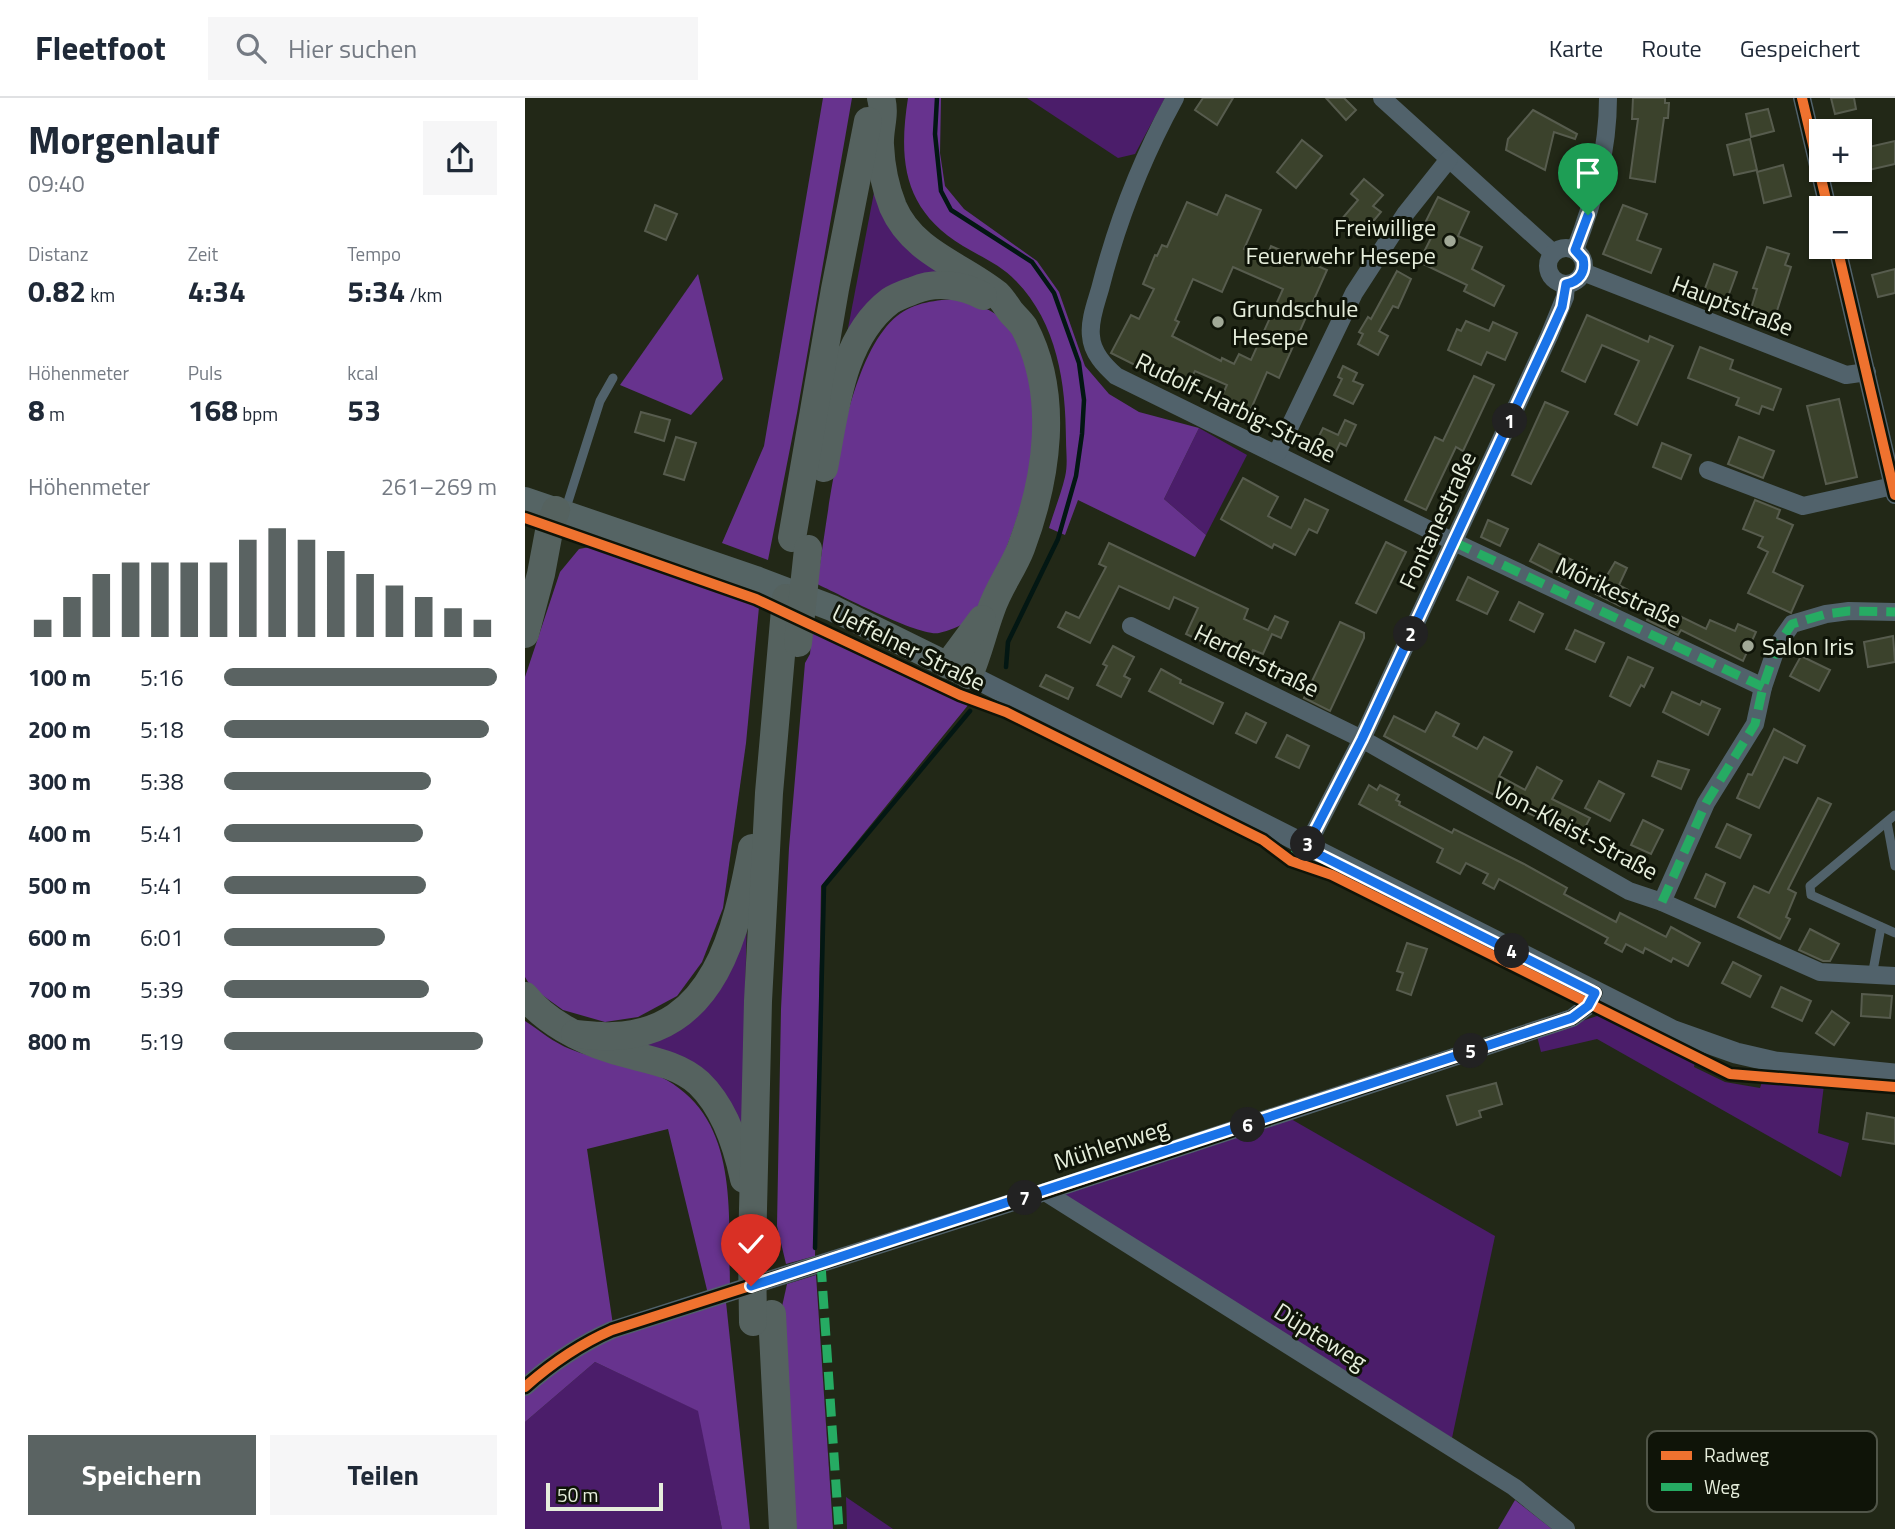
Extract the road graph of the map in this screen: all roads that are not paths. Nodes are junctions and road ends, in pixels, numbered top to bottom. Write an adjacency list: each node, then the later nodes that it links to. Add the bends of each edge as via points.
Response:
1 (872, 98): 17 (highway)
2 (881, 98): 14 (highway, via 884,183 895,210 916,241 999,295)
3 (1175, 98): 18 (street, Rudolf-Harbig-Straße, via 1123,210 1090,336 1104,366 1116,376)
4 (1382, 98): 7 (street)
5 (1608, 98): 9 (street, via 1601,172)
6 (1802, 98): 8 (street)
7 (1449, 159): 10 (street); 18 (street, via 1406,213 1355,292)
8 (1825, 196)
9 (1575, 250): 10 (street, via 1565,247); 12 (street, via 1583,259)
10 (1553, 253): 13 (street, via 1548,262 1550,274)
11 (1840, 259): 15 (street)
12 (1583, 272): 13 (street, via 1577,281); 15 (street, Hauptstraße, via 1846,375)
13 (1566, 284): 23 (street, Fontanestraße, via 1558,317)
14 (1012, 314): 17 (highway, via 978,294 950,285 922,287 891,300 866,326); 28 (highway, via 1023,325 1038,366 1046,404 1046,446 1033,515 1020,551)
15 (1867, 372): 20 (street)
16 (613, 378): 22 (lane, via 600,401)
17 (829, 387): 27 (highway, bridge, via 800,543)
18 (1277, 453): 23 (street, Rudolf-Harbig-Straße)
19 (1708, 470): 20 (street, via 1803,506)
20 (1894, 491)
21 (525, 500): 22 (main road, Ueffelner Straße)
22 (564, 513): 26 (highway); 28 (main road, Ueffelner Straße, via 807,598)
23 (1454, 542): 29 (street, Mörikestraße); 30 (street, Fontanestraße)
24 (1895, 612): 29 (street, via 1849,611 1792,624 1777,646)
25 (1131, 626): 30 (street, Herderstraße)
26 (525, 634)
27 (790, 640): 31 (highway); 46 (highway, via 769,1177)
28 (959, 670): 34 (street, Ueffelner Straße)
29 (1763, 687): 36 (street, via 1755,724 1706,803)
30 (1362, 739): 34 (street, Fontanestraße); 36 (street, Von-Kleist-Straße, via 1629,891)
31 (769, 793): 43 (highway, via 756,825 732,935 698,999 676,1017 648,1030 614,1036); 46 (highway)
32 (1895, 815): 33 (lane)
33 (1887, 822): 35 (lane); 37 (lane, via 1810,886 1811,895)
34 (1306, 848): 41 (street, Ueffelner Straße)
35 (1895, 866)
36 (1662, 902): 39 (street, Von-Kleist-Straße, via 1820,972)
37 (1881, 927): 38 (lane); 39 (lane)
38 (1895, 933)
39 (1872, 976): 40 (street, Von-Kleist-Straße)
40 (1895, 976)
41 (1595, 993): 44 (street, Ueffelner Straße, via 1674,1031 1737,1054); 45 (street, Mühlenweg, via 1588,1006 1572,1018)
42 (525, 996): 43 (highway, via 537,1011)
43 (575, 1034): 46 (highway, via 663,1063 699,1082 724,1116 743,1173)
44 (1895, 1074)
45 (1045, 1192): 48 (street, Mühlenweg, via 612,1331 578,1345); 51 (street, Düpteweg, via 1514,1487)
46 (757, 1240): 47 (highway, bridge)
47 (762, 1318): 49 (highway); 50 (highway)
48 (525, 1387)
49 (766, 1529)
50 (783, 1529)
51 (1566, 1529)

